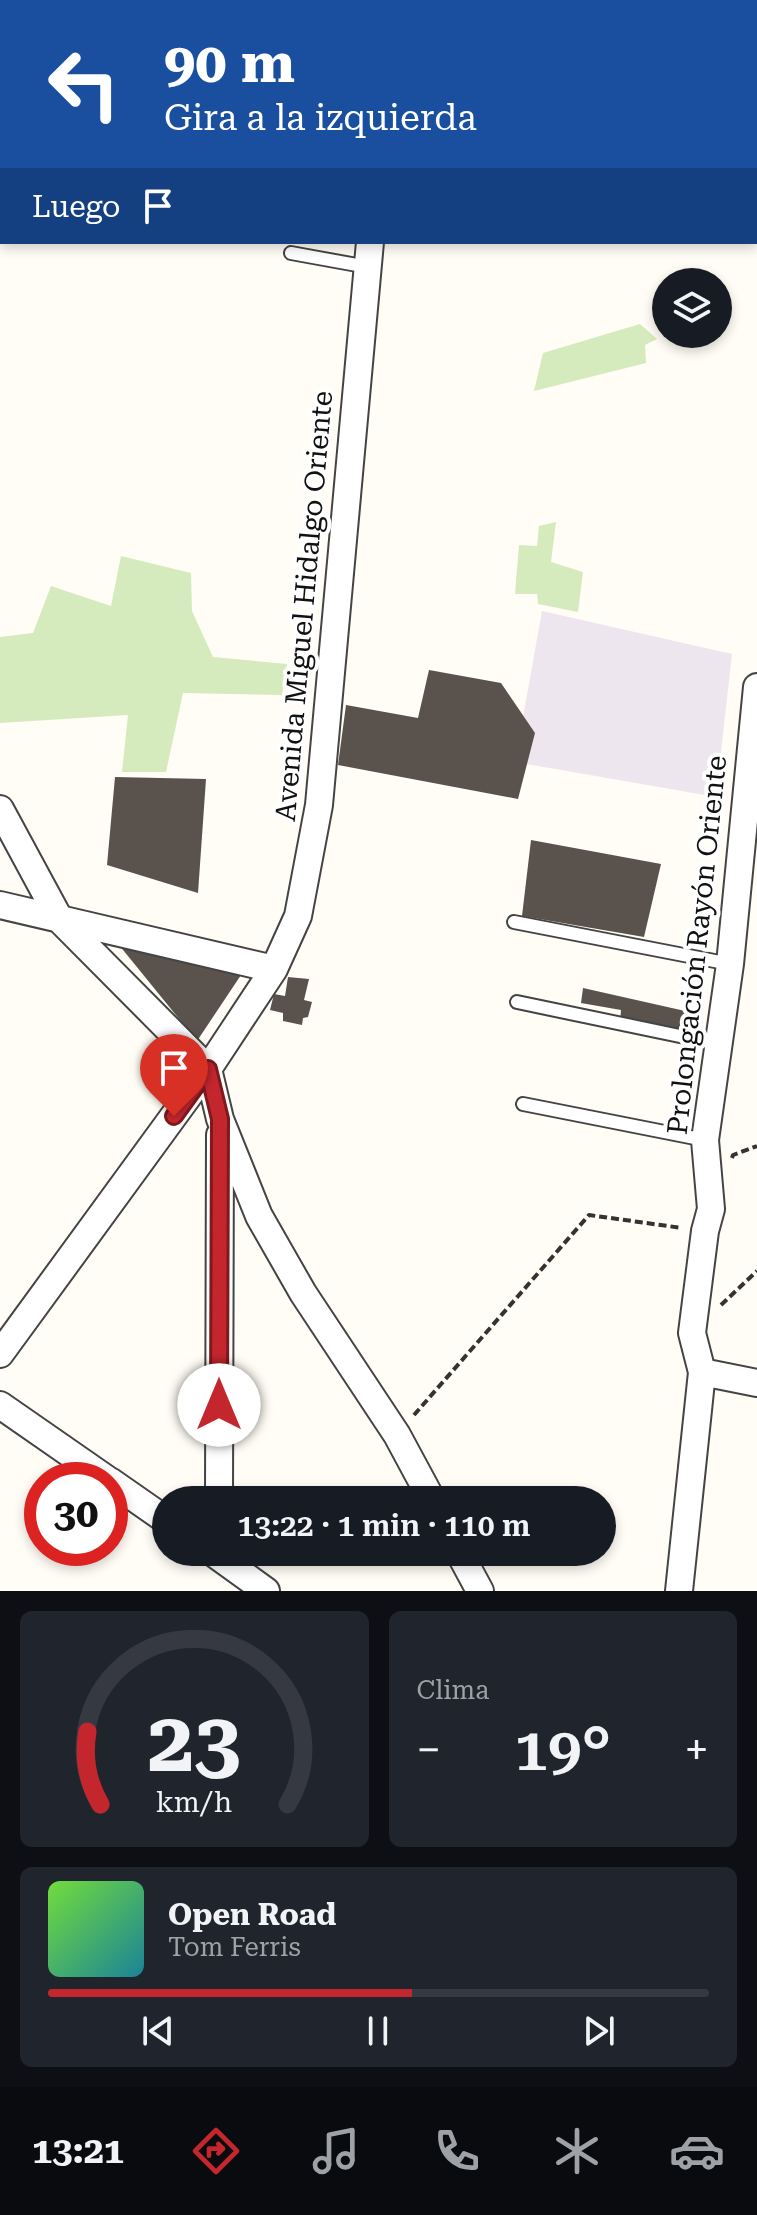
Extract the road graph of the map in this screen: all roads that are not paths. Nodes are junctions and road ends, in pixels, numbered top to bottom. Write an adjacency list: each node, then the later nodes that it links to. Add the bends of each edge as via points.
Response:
1 (291, 253): 2 (lane)
2 (369, 255): 9 (street, Avenida Miguel Hidalgo Oriente, via 319,805 298,916)
3 (757, 687): 8 (street, Prolongación Rayón Oriente)
4 (0, 809): 6 (street)
5 (0, 905): 6 (street)
6 (60, 920): 9 (street); 12 (street)
7 (514, 922): 8 (lane)
8 (730, 964): 11 (street, Prolongación Rayón Oriente)
9 (274, 969): 12 (street, Avenida Miguel Hidalgo Oriente)
10 (517, 1002): 11 (lane)
11 (718, 1044): 15 (street, Prolongación Rayón Oriente)
12 (208, 1069): 14 (street); 16 (street, Avenida Miguel Hidalgo Oriente)
13 (523, 1104): 15 (lane)
14 (220, 1119): 21 (street); 22 (street, via 259,1216)
15 (705, 1140): 17 (street, Prolongación Rayón Oriente, via 711,1209 692,1333)
16 (0, 1354)
17 (702, 1372): 18 (street); 29 (street, Prolongación Rayón Oriente)
18 (757, 1383)
19 (0, 1405): 20 (street)
20 (82, 1462)
21 (219, 1486)
22 (424, 1486)
23 (128, 1494): 24 (street)
24 (152, 1510)
25 (233, 1566): 27 (street)
26 (467, 1566): 28 (street)
27 (266, 1591)
28 (480, 1591)
29 (679, 1591)

